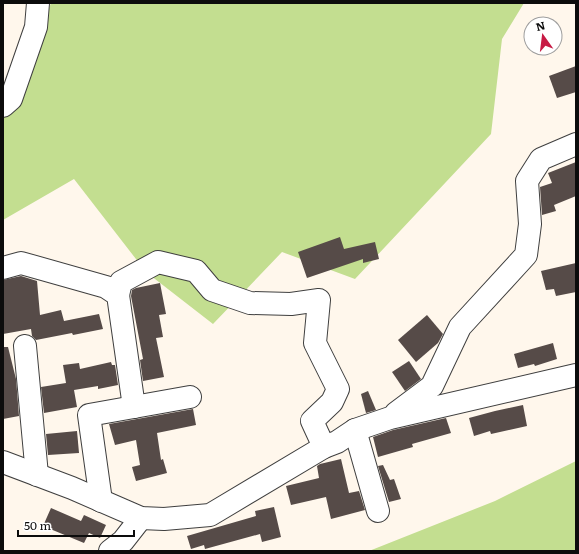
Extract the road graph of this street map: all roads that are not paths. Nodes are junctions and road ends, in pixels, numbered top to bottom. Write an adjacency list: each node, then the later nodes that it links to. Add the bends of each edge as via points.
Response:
1 (38, 3): 2 (street, via 36,27 11,99)
2 (3, 106)
3 (576, 144): 10 (street, via 541,159 527,181 530,224 526,255 460,327 432,386)
4 (3, 268): 5 (street, via 21,263 106,287)
5 (118, 295): 9 (street); 12 (street, via 121,282 158,262 196,271 212,290 250,303 291,304 319,300 315,343 338,389 332,402 312,421)
6 (25, 346): 14 (street)
7 (576, 375): 10 (street)
8 (190, 397): 9 (street)
9 (134, 407): 15 (street, via 89,415)
10 (390, 418): 11 (street)
11 (355, 430): 12 (street); 16 (street)
12 (324, 447): 17 (street, via 210,515)
13 (3, 462): 14 (street)
14 (36, 475): 15 (street)
15 (101, 501): 17 (street)
16 (378, 512)
17 (141, 518): 18 (street, via 123,541)
18 (110, 551)

